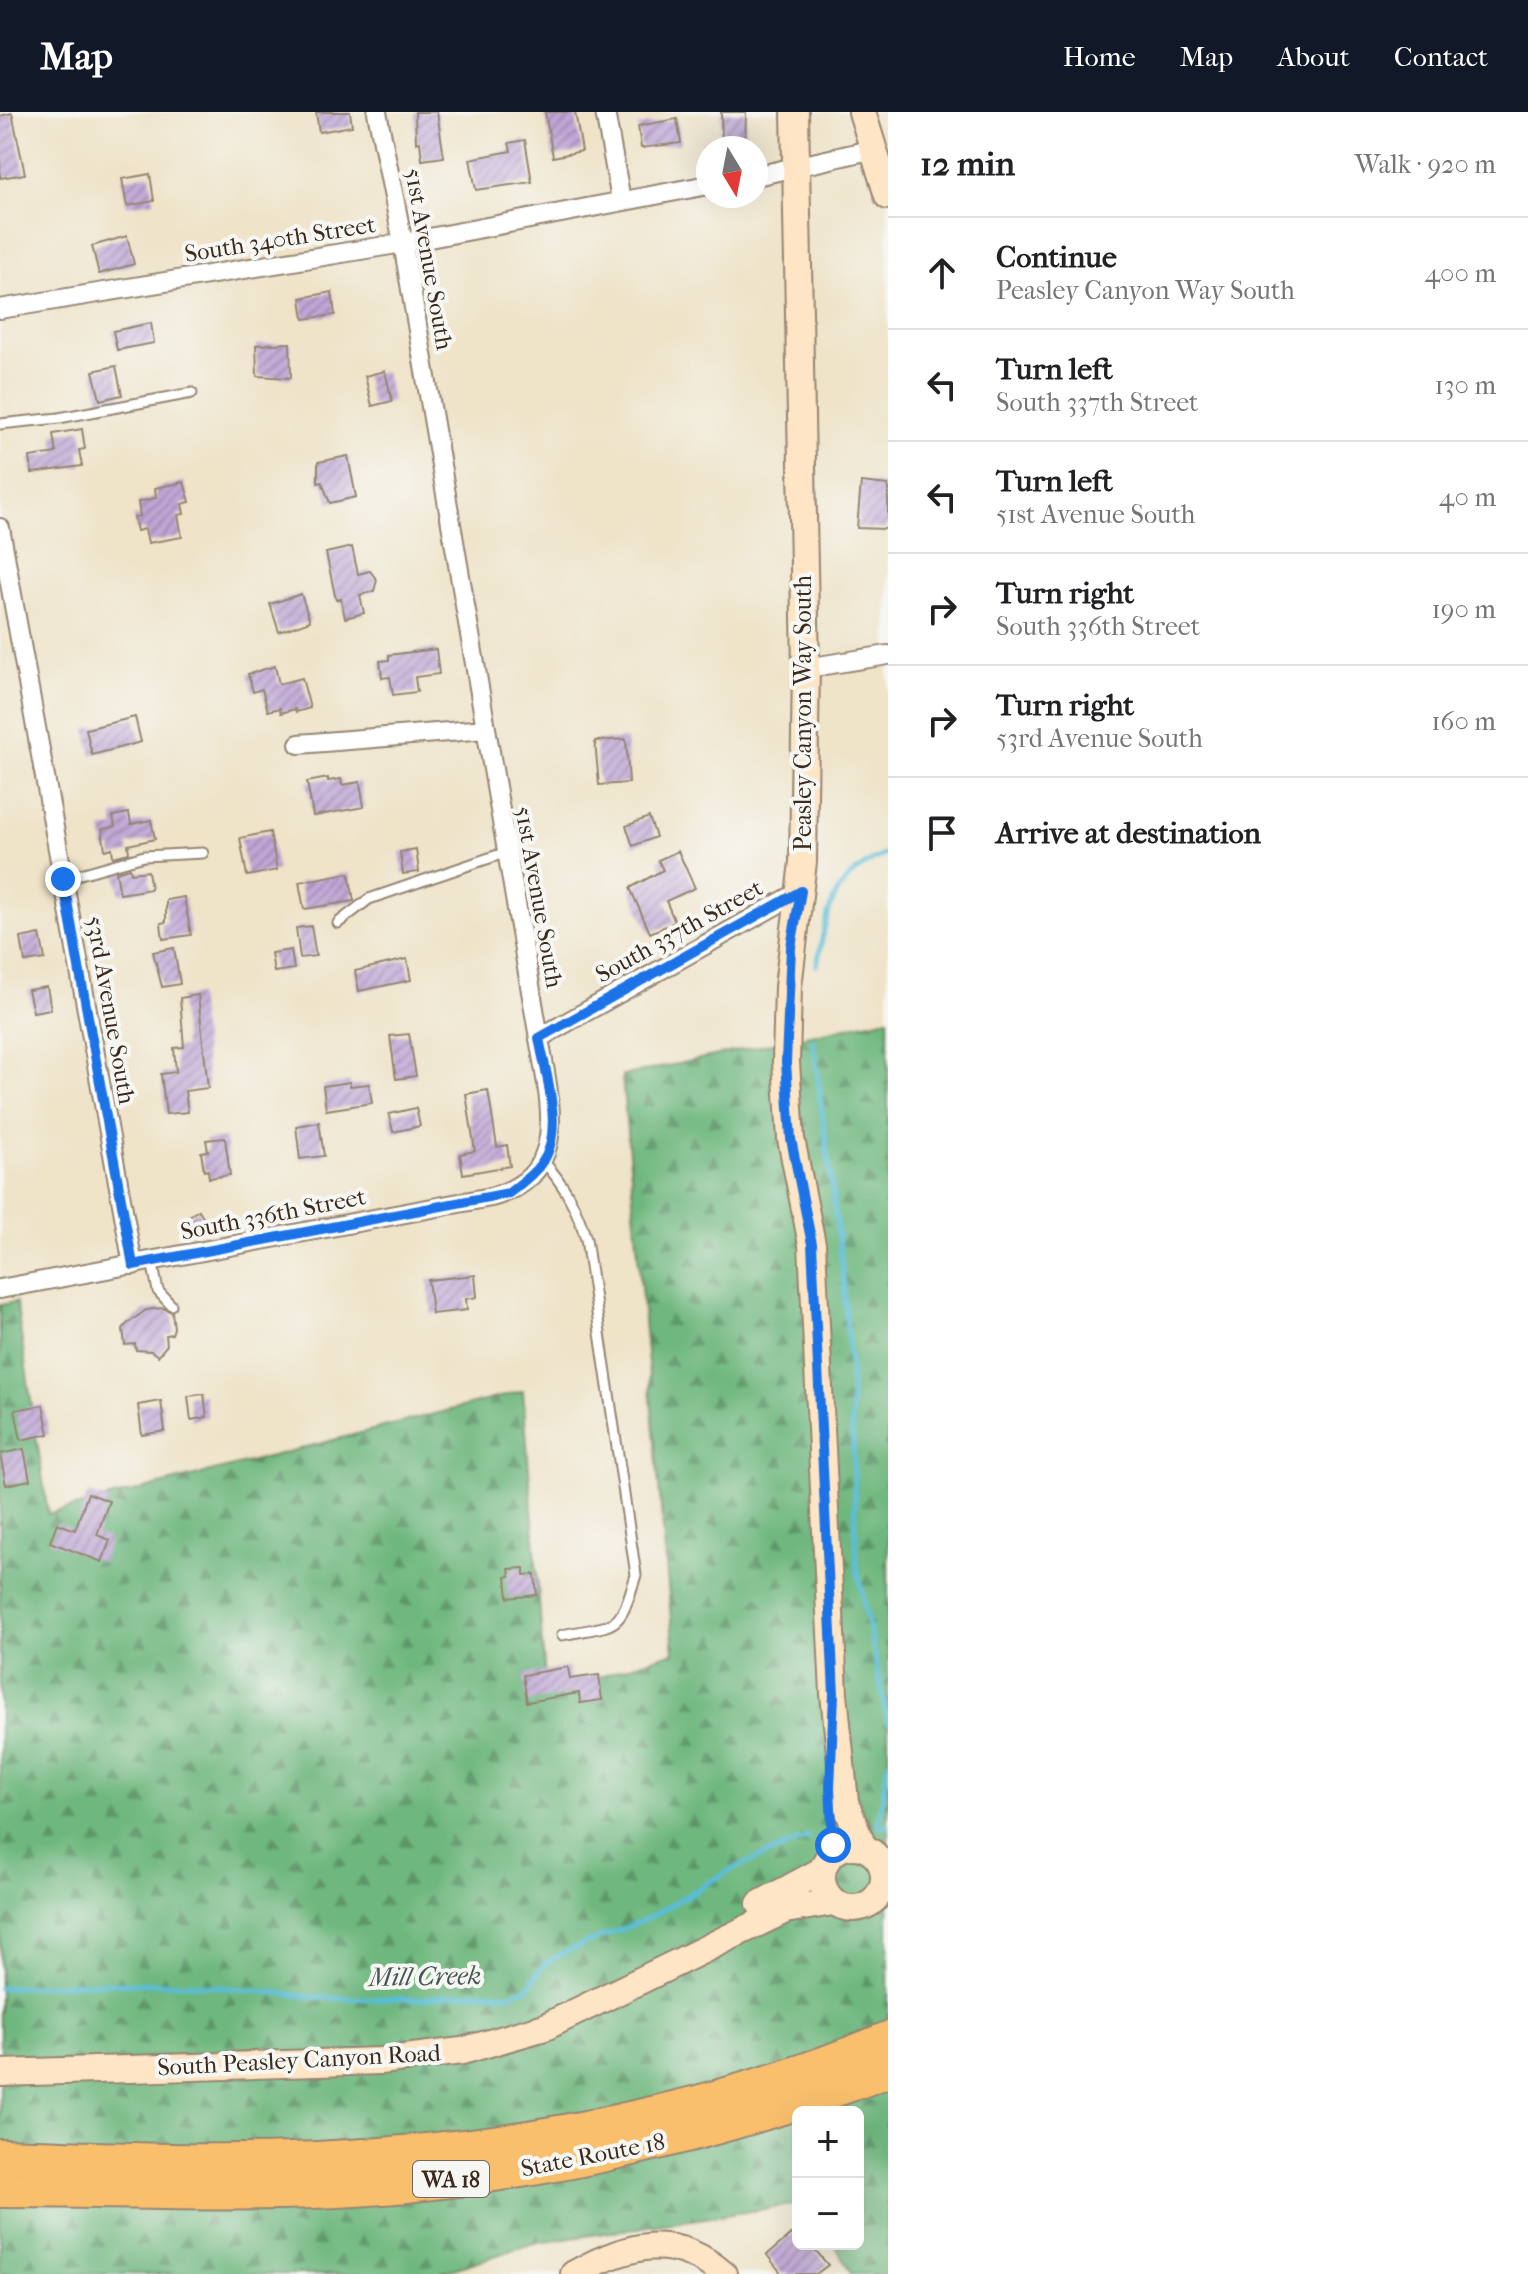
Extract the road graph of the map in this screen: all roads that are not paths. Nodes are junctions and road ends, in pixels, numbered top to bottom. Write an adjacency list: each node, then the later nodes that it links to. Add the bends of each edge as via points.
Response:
1 (377, 112): 11 (street, 51st Avenue South)
2 (605, 112): 10 (street)
3 (795, 112): 6 (street, Peasley Canyon Way South)
4 (862, 112): 5 (street)
5 (874, 149): 6 (street); 9 (street)
6 (796, 169): 7 (street); 17 (street, Peasley Canyon Way South)
7 (768, 174)
8 (696, 187): 10 (street, South 340th Street)
9 (888, 196)
10 (621, 200): 11 (street, South 340th Street)
11 (403, 243): 12 (street, South 340th Street); 18 (street, 51st Avenue South)
12 (0, 309)
13 (192, 393): 14 (lane)
14 (0, 424)
15 (0, 528): 22 (street, 53rd Avenue South)
16 (888, 655): 17 (street)
17 (806, 668): 23 (street, Peasley Canyon Way South)
18 (486, 729): 19 (street); 20 (street, 51st Avenue South)
19 (299, 744)
20 (507, 852): 24 (lane, via 369,899); 25 (street, 51st Avenue South)
21 (203, 853): 22 (lane, via 144,856)
22 (63, 879): 28 (street, 53rd Avenue South)
23 (801, 891): 25 (street, South 337th Street); 32 (street, Peasley Canyon Way South, via 789,974 786,1062 791,1139 812,1244)
24 (338, 923)
25 (539, 1038): 26 (street, 51st Avenue South, via 551,1123)
26 (543, 1161): 27 (street, South 336th Street, via 509,1193); 31 (lane, via 578,1212 586,1239 636,1575 621,1619)
27 (152, 1261): 28 (street, South 336th Street); 30 (lane, via 158,1291)
28 (133, 1265): 29 (street, South 336th Street)
29 (0, 1289)
30 (171, 1305)
31 (562, 1635)
32 (834, 1694): 33 (street, Peasley Canyon Way South, via 845,1802); 34 (street, Peasley Canyon Way South)
33 (875, 1855): 34 (street, via 847,1846); 35 (street, via 884,1876)
34 (827, 1862): 36 (street, via 823,1888); 37 (street, South Peasley Canyon Road)
35 (883, 1896): 36 (street, via 851,1909)
36 (833, 1902): 37 (street, South Peasley Canyon Road, via 785,1910)
37 (675, 1963): 40 (street, South Peasley Canyon Road, via 545,2027 462,2051 380,2061)
38 (888, 2039): 41 (highway, State Route 18 / WA 18, via 719,2097 621,2121 461,2146 295,2160)
39 (888, 2070): 42 (highway, State Route 18 / WA 18, via 686,2136 492,2174 304,2191)
40 (0, 2073)
41 (0, 2156)
42 (0, 2190)
43 (574, 2274): 44 (street, via 613,2254 661,2246 702,2256)
44 (723, 2274)

